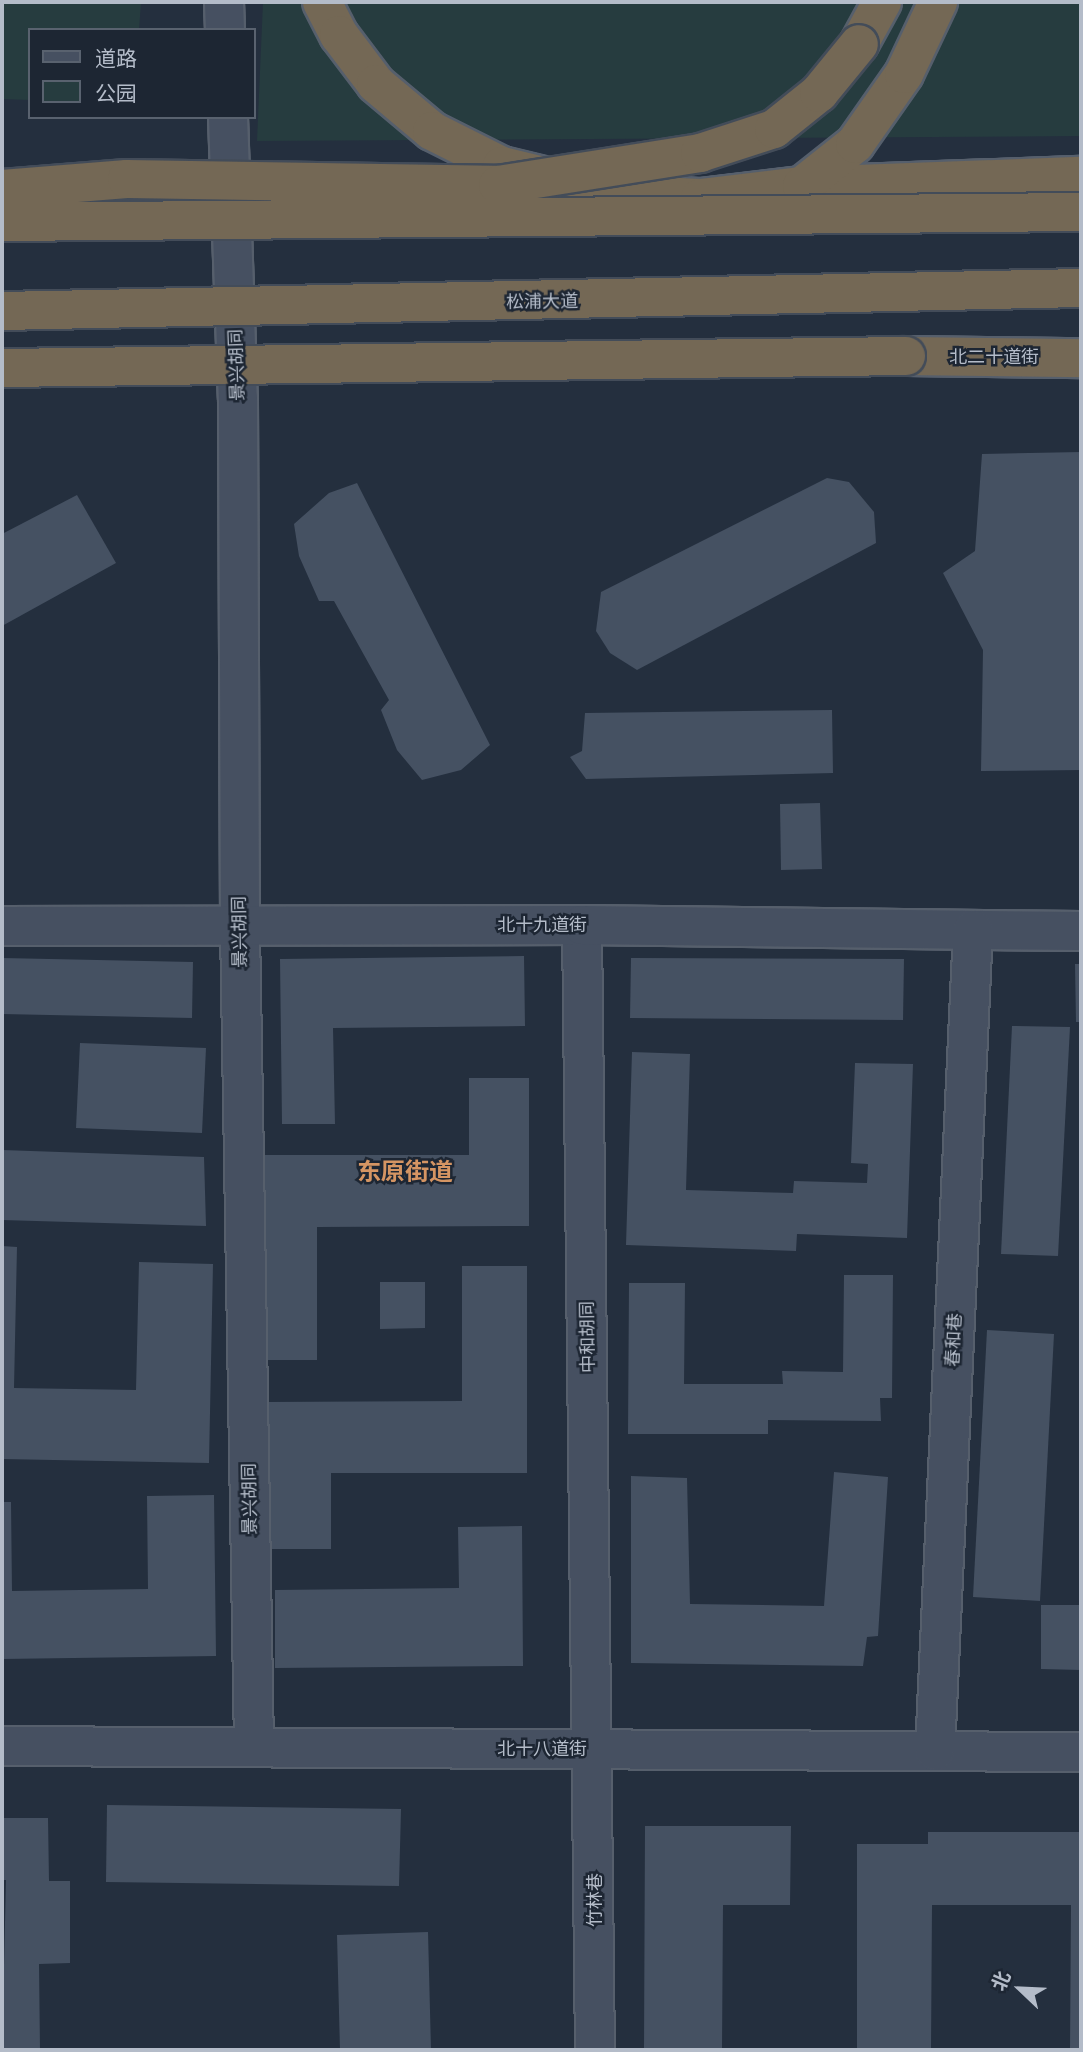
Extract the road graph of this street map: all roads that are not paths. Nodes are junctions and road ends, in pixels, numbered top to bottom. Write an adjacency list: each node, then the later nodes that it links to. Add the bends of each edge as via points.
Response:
1 (224, 2): 5 (street)
2 (322, 2): 8 (highway, via 376,84 432,131 502,166 618,194 701,198)
3 (882, 2): 9 (highway, bridge, via 859,44 819,93 774,130 700,153 498,185 127,179)
4 (938, 2): 8 (highway, via 904,74 855,144)
5 (225, 28)
6 (228, 119): 18 (street, 景兴胡同, via 238,399)
7 (1081, 176): 8 (highway)
8 (802, 186)
9 (2, 189)
10 (1081, 212): 11 (highway, bridge)
11 (2, 222)
12 (1081, 288): 13 (highway, 松浦大道, bridge)
13 (2, 312)
14 (1081, 358): 15 (highway, 北二十道街, bridge, via 906,356)
15 (2, 368)
16 (582, 925): 18 (street, 北十九道街); 19 (street, 北十九道街); 23 (street, 中和胡同)
17 (2, 926): 18 (street, 北十九道街)
18 (240, 928): 22 (street, 景兴胡同)
19 (973, 929): 20 (street, 北十九道街); 24 (street, 春和巷)
20 (1081, 931)
21 (2, 1746): 22 (street, 北十八道街)
22 (254, 1746): 23 (street, 北十八道街)
23 (595, 1749): 24 (street, 北十八道街); 26 (street, 竹林巷)
24 (935, 1751): 25 (street, 北十八道街)
25 (1081, 1752)
26 (595, 2050)

